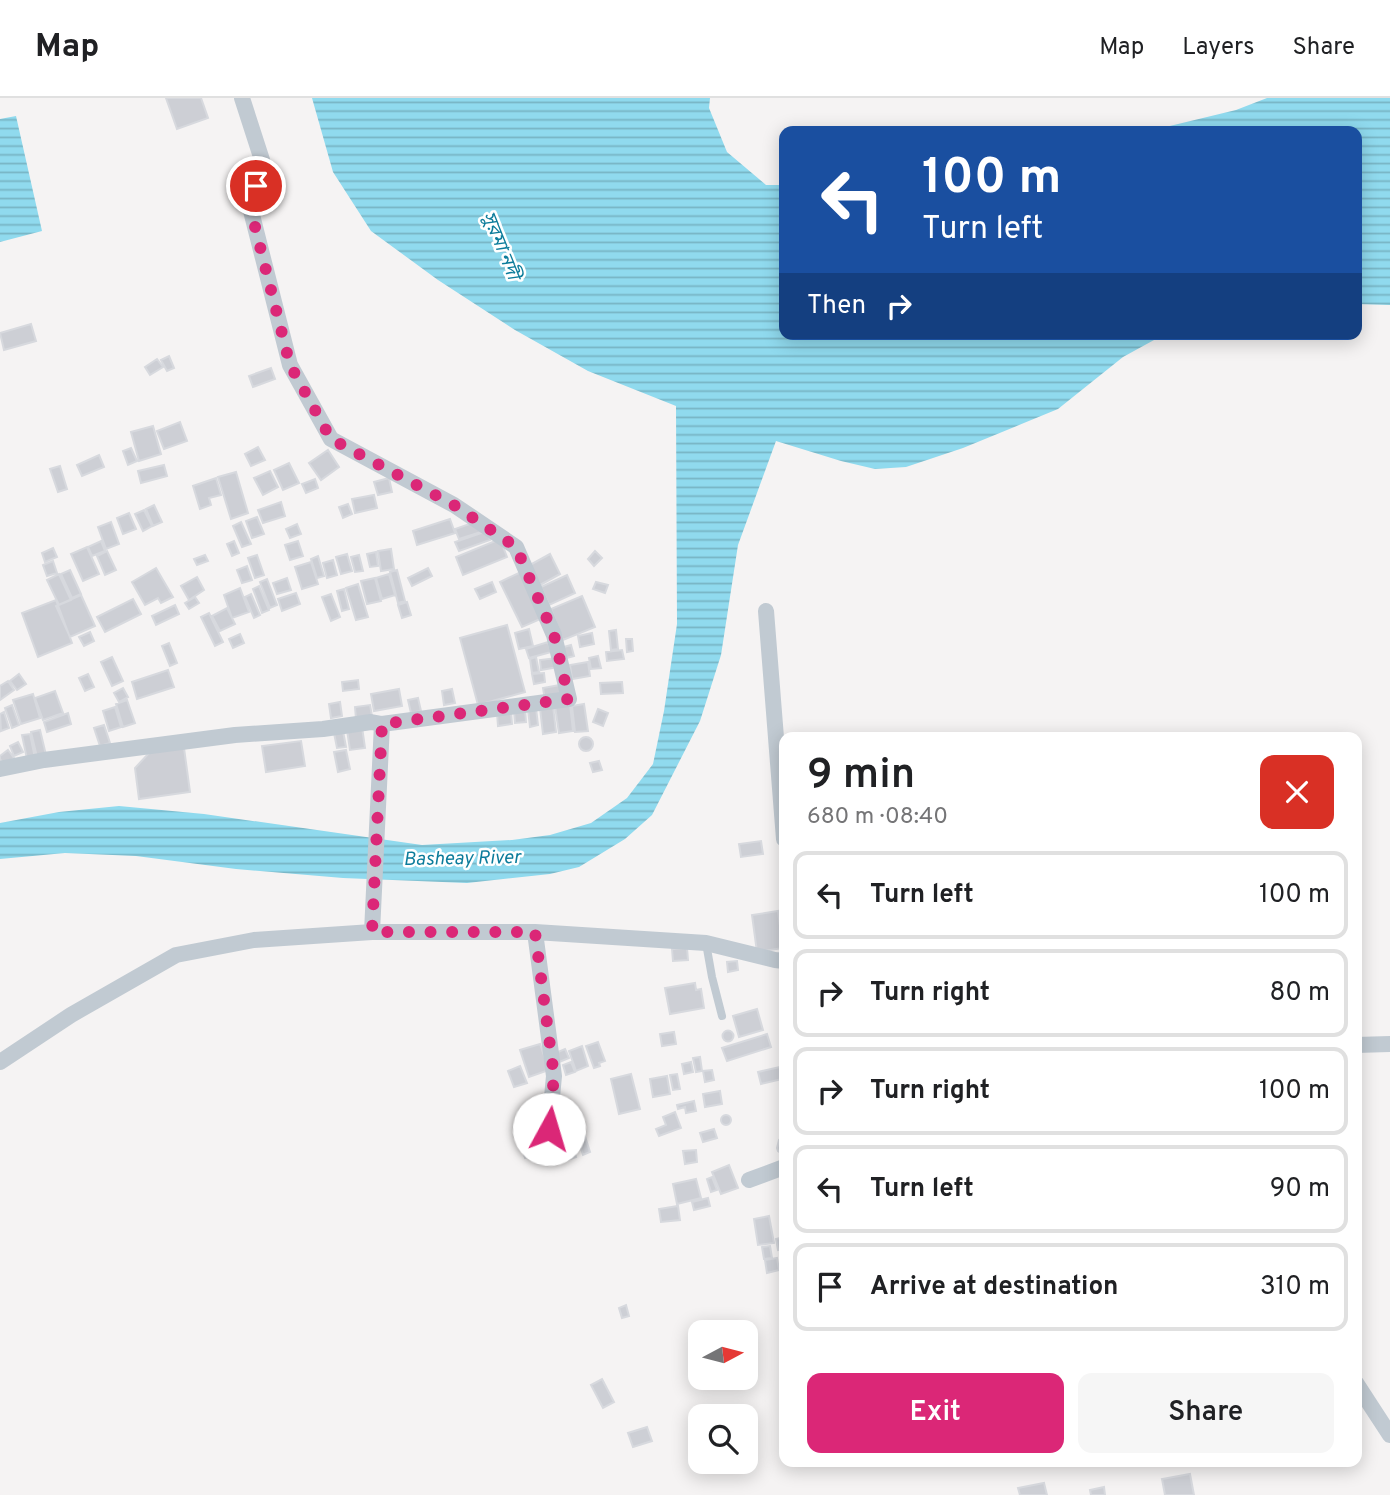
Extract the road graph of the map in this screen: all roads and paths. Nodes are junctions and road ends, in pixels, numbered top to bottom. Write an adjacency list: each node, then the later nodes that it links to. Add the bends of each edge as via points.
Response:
1 (242, 98): 3 (street, via 263,169 249,203 290,365 331,439 454,505 516,547 554,635 569,699)
2 (766, 611): 5 (street)
3 (382, 724): 4 (street, via 235,735); 6 (street)
4 (0, 769)
5 (779, 776)
6 (372, 932): 7 (street); 13 (street, via 254,940 176,955)
7 (535, 932): 8 (street); 14 (street, via 554,1076)
8 (706, 943): 9 (street); 10 (lane)
9 (779, 960)
10 (722, 1016)
11 (1390, 1044): 12 (street)
12 (1362, 1045)
13 (0, 1062)
14 (549, 1129)
15 (779, 1169): 16 (street)
16 (749, 1180)
17 (1362, 1392): 18 (street)
18 (1390, 1435)

